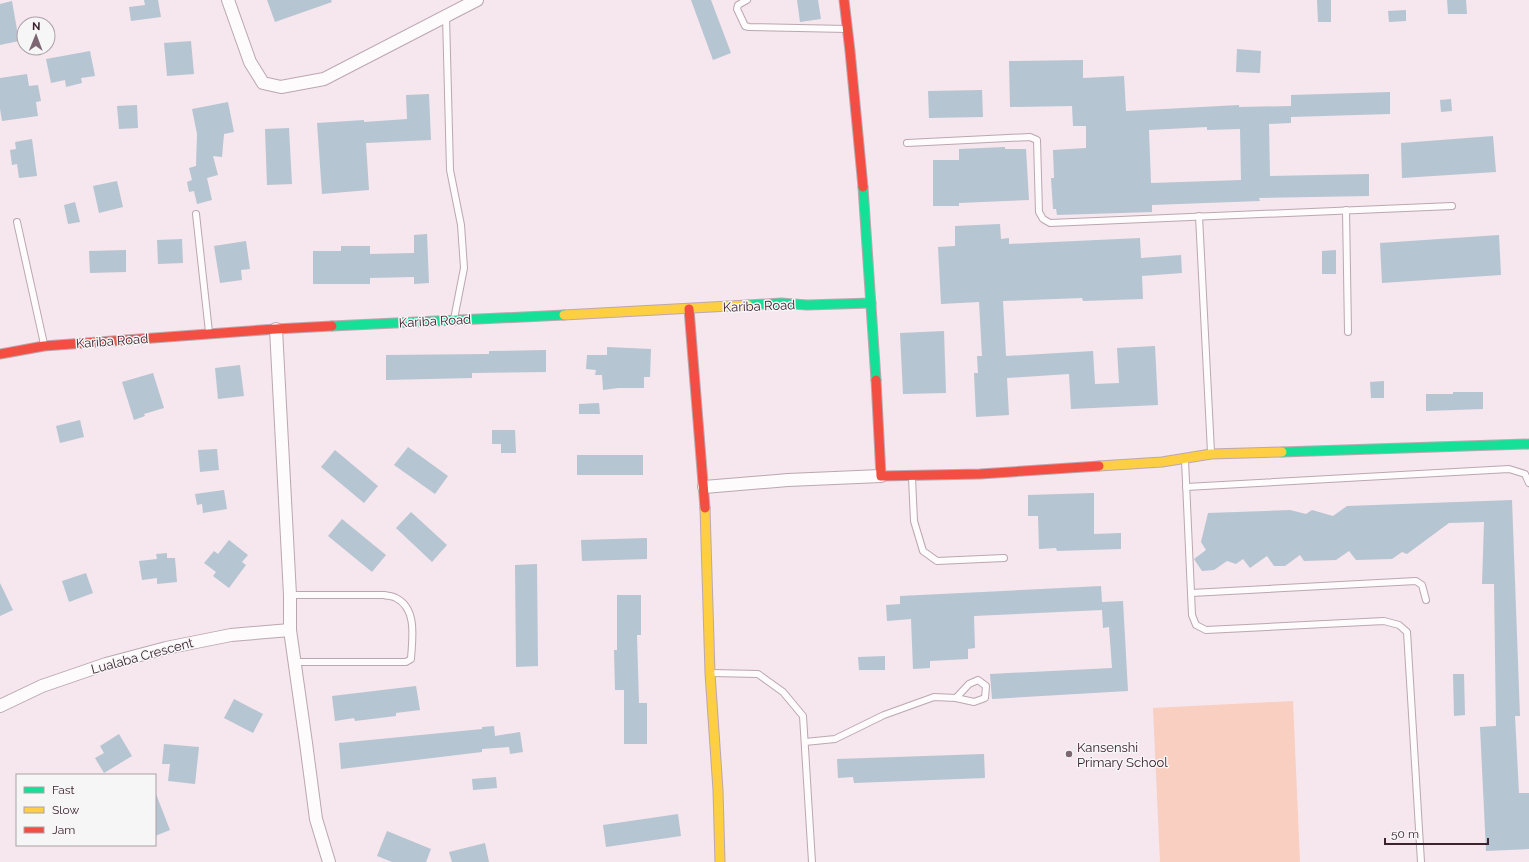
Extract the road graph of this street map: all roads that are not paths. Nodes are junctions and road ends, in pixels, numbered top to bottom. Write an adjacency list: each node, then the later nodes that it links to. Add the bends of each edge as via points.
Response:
1 (228, 0): 5 (street, via 250,62 263,83 281,87 324,79)
2 (478, 0): 5 (street)
3 (747, 0): 6 (lane, via 738,5 737,9 745,26)
4 (844, 0): 6 (street)
5 (446, 16): 15 (lane, via 450,170 461,225 464,268)
6 (849, 29): 13 (street)
7 (907, 143): 11 (lane, via 1030,137 1037,140 1039,212 1043,219 1050,222)
8 (1452, 206): 9 (lane)
9 (1346, 210): 11 (lane); 17 (lane)
10 (196, 214): 18 (lane)
11 (1199, 216): 22 (lane)
12 (18, 222): 19 (lane)
13 (871, 303): 14 (street, Kariba Road, via 781,303); 24 (street)
14 (689, 309): 15 (street, Kariba Road); 27 (street)
15 (453, 321): 16 (street, Kariba Road)
16 (276, 329): 18 (street, Kariba Road); 31 (street)
17 (1348, 332)
18 (209, 334): 19 (street, Kariba Road)
19 (44, 346): 20 (street, Kariba Road)
20 (0, 354)
21 (1529, 444): 22 (street)
22 (1211, 454): 23 (street)
23 (1185, 460): 25 (street); 28 (lane)
24 (881, 476): 25 (street); 27 (street)
25 (912, 476): 29 (lane, via 914,521 923,551 937,561)
26 (1529, 483): 28 (lane, via 1525,474 1509,469)
27 (704, 487): 35 (street)
28 (1186, 488): 30 (lane)
29 (1004, 558)
30 (1191, 593): 32 (lane, via 1416,581 1422,585); 42 (lane, via 1192,614 1196,625 1206,630 1384,621 1399,625 1407,632)
31 (290, 595): 33 (street); 34 (lane, via 396,597 410,614 412,626 411,659 406,662)
32 (1426, 600)
33 (290, 630): 34 (street); 37 (street, Lualaba Crescent, via 231,635 166,648 106,664 42,686)
34 (294, 662): 39 (street, via 316,819)
35 (710, 673): 38 (lane, via 758,674 783,692 803,716); 40 (street)
36 (956, 698): 36 (lane, via 974,702 985,698 986,686 978,680 969,684); 38 (lane, via 934,697 884,715 835,739)
37 (0, 706)
38 (805, 742): 41 (lane)
39 (328, 862)
40 (720, 862)
41 (812, 862)
42 (1421, 862)

